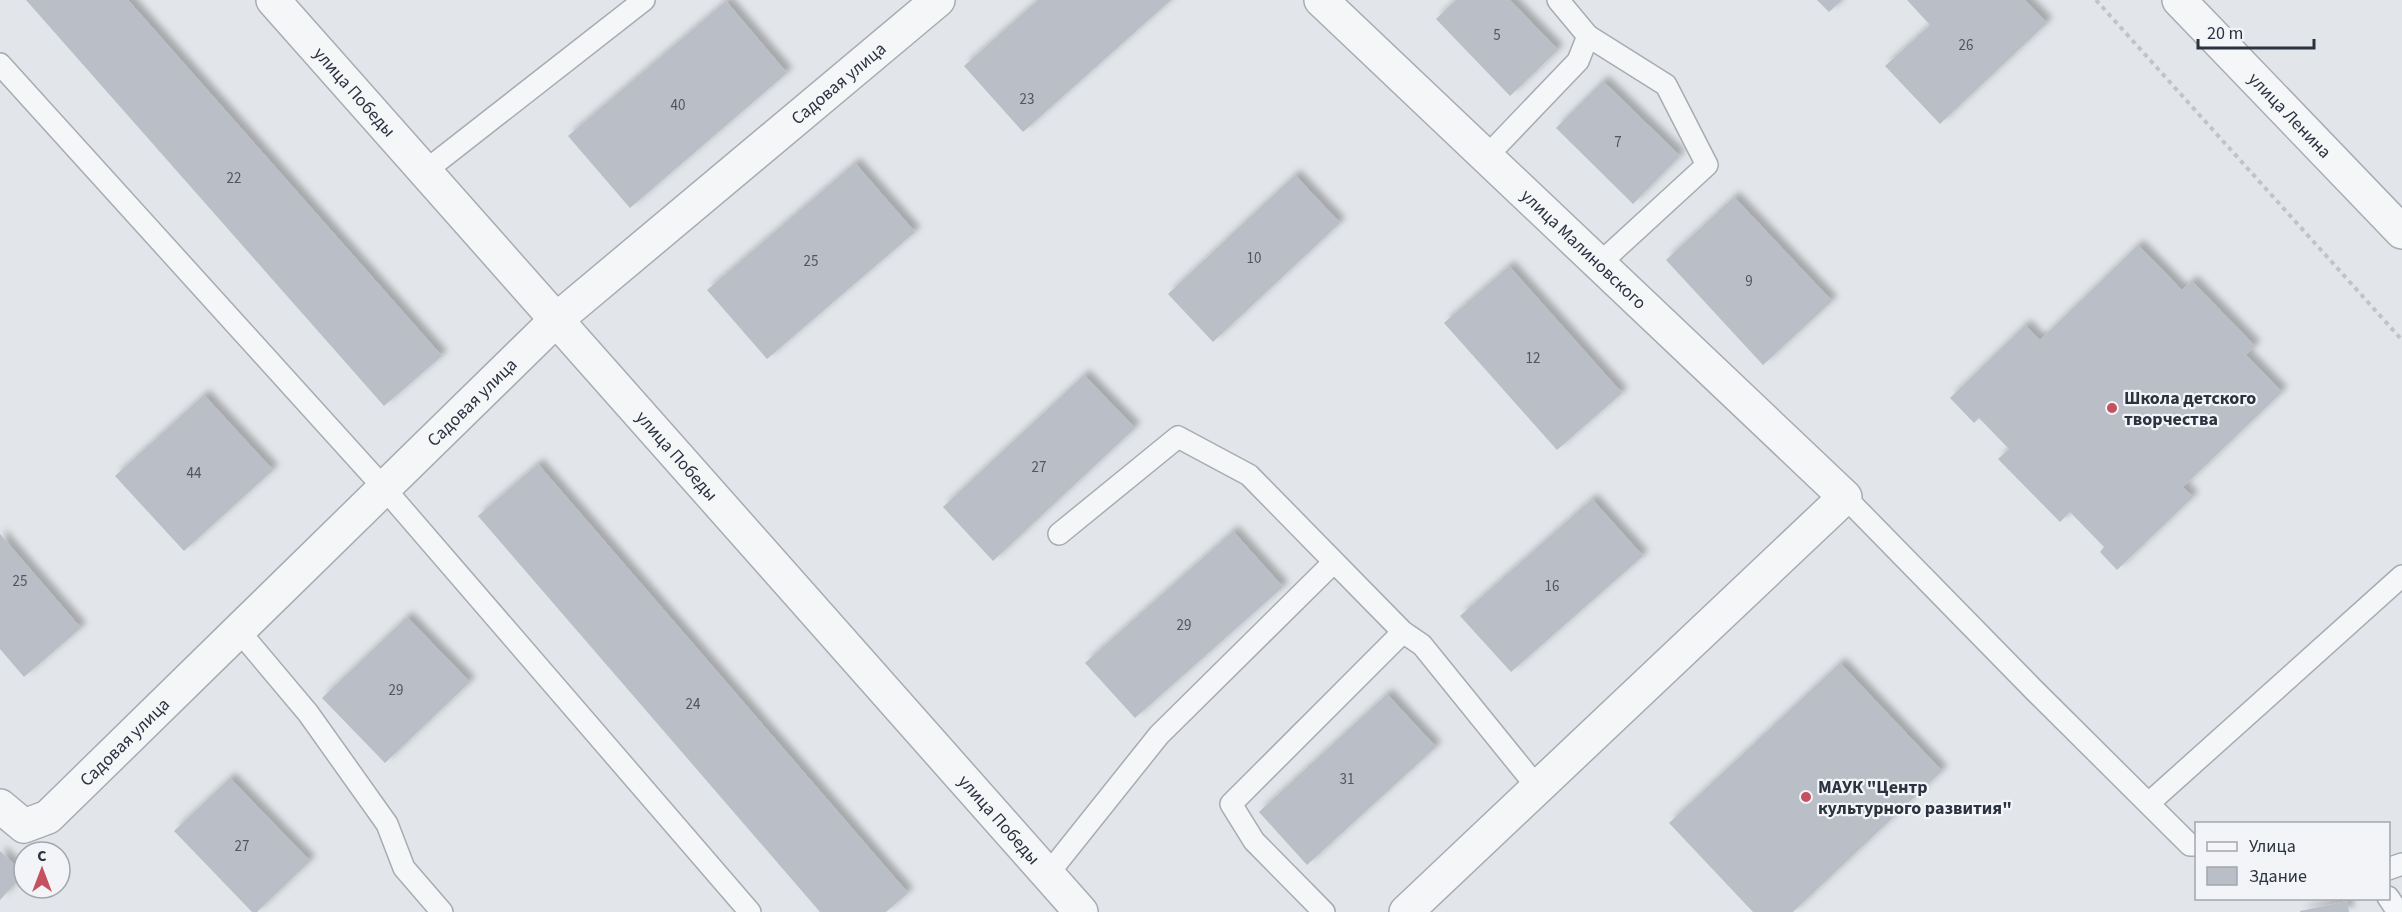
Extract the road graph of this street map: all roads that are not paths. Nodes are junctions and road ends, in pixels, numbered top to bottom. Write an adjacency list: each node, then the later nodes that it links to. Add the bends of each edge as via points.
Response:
1 (273, 0): 10 (street, улица Победы)
2 (644, 0): 10 (lane)
3 (938, 0): 13 (street, Садовая улица)
4 (1321, 0): 9 (street, улица Малиновского)
5 (1558, 0): 7 (lane)
6 (2179, 0): 11 (street, улица Ленина)
7 (1588, 36): 9 (lane, via 1578,61); 12 (lane, via 1666,85 1707,165)
8 (0, 64): 14 (lane)
9 (1487, 156): 12 (street, улица Малиновского)
10 (424, 172): 13 (street, улица Победы)
11 (2402, 232)
12 (1598, 265): 15 (street, улица Малиновского)
13 (556, 320): 14 (street, Садовая улица); 25 (street, улица Победы)
14 (384, 488): 19 (street, Садовая улица); 27 (lane)
15 (1845, 497): 21 (street); 22 (lane)
16 (1059, 534): 17 (lane, via 1178,438 1249,475)
17 (1333, 563): 20 (lane); 25 (lane, via 1159,735)
18 (2402, 576): 22 (lane)
19 (239, 631): 23 (street, Садовая улица, via 48,817); 26 (lane, via 308,713 387,824 404,868)
20 (1403, 632): 21 (lane, via 1422,645); 29 (lane, via 1231,804 1254,841)
21 (1537, 787): 30 (street)
22 (2149, 803): 24 (lane)
23 (12, 816)
24 (2195, 845)
25 (1047, 874): 28 (street, улица Победы)
26 (442, 912)
27 (750, 912)
28 (1081, 912)
29 (1324, 912)
30 (1406, 912)

